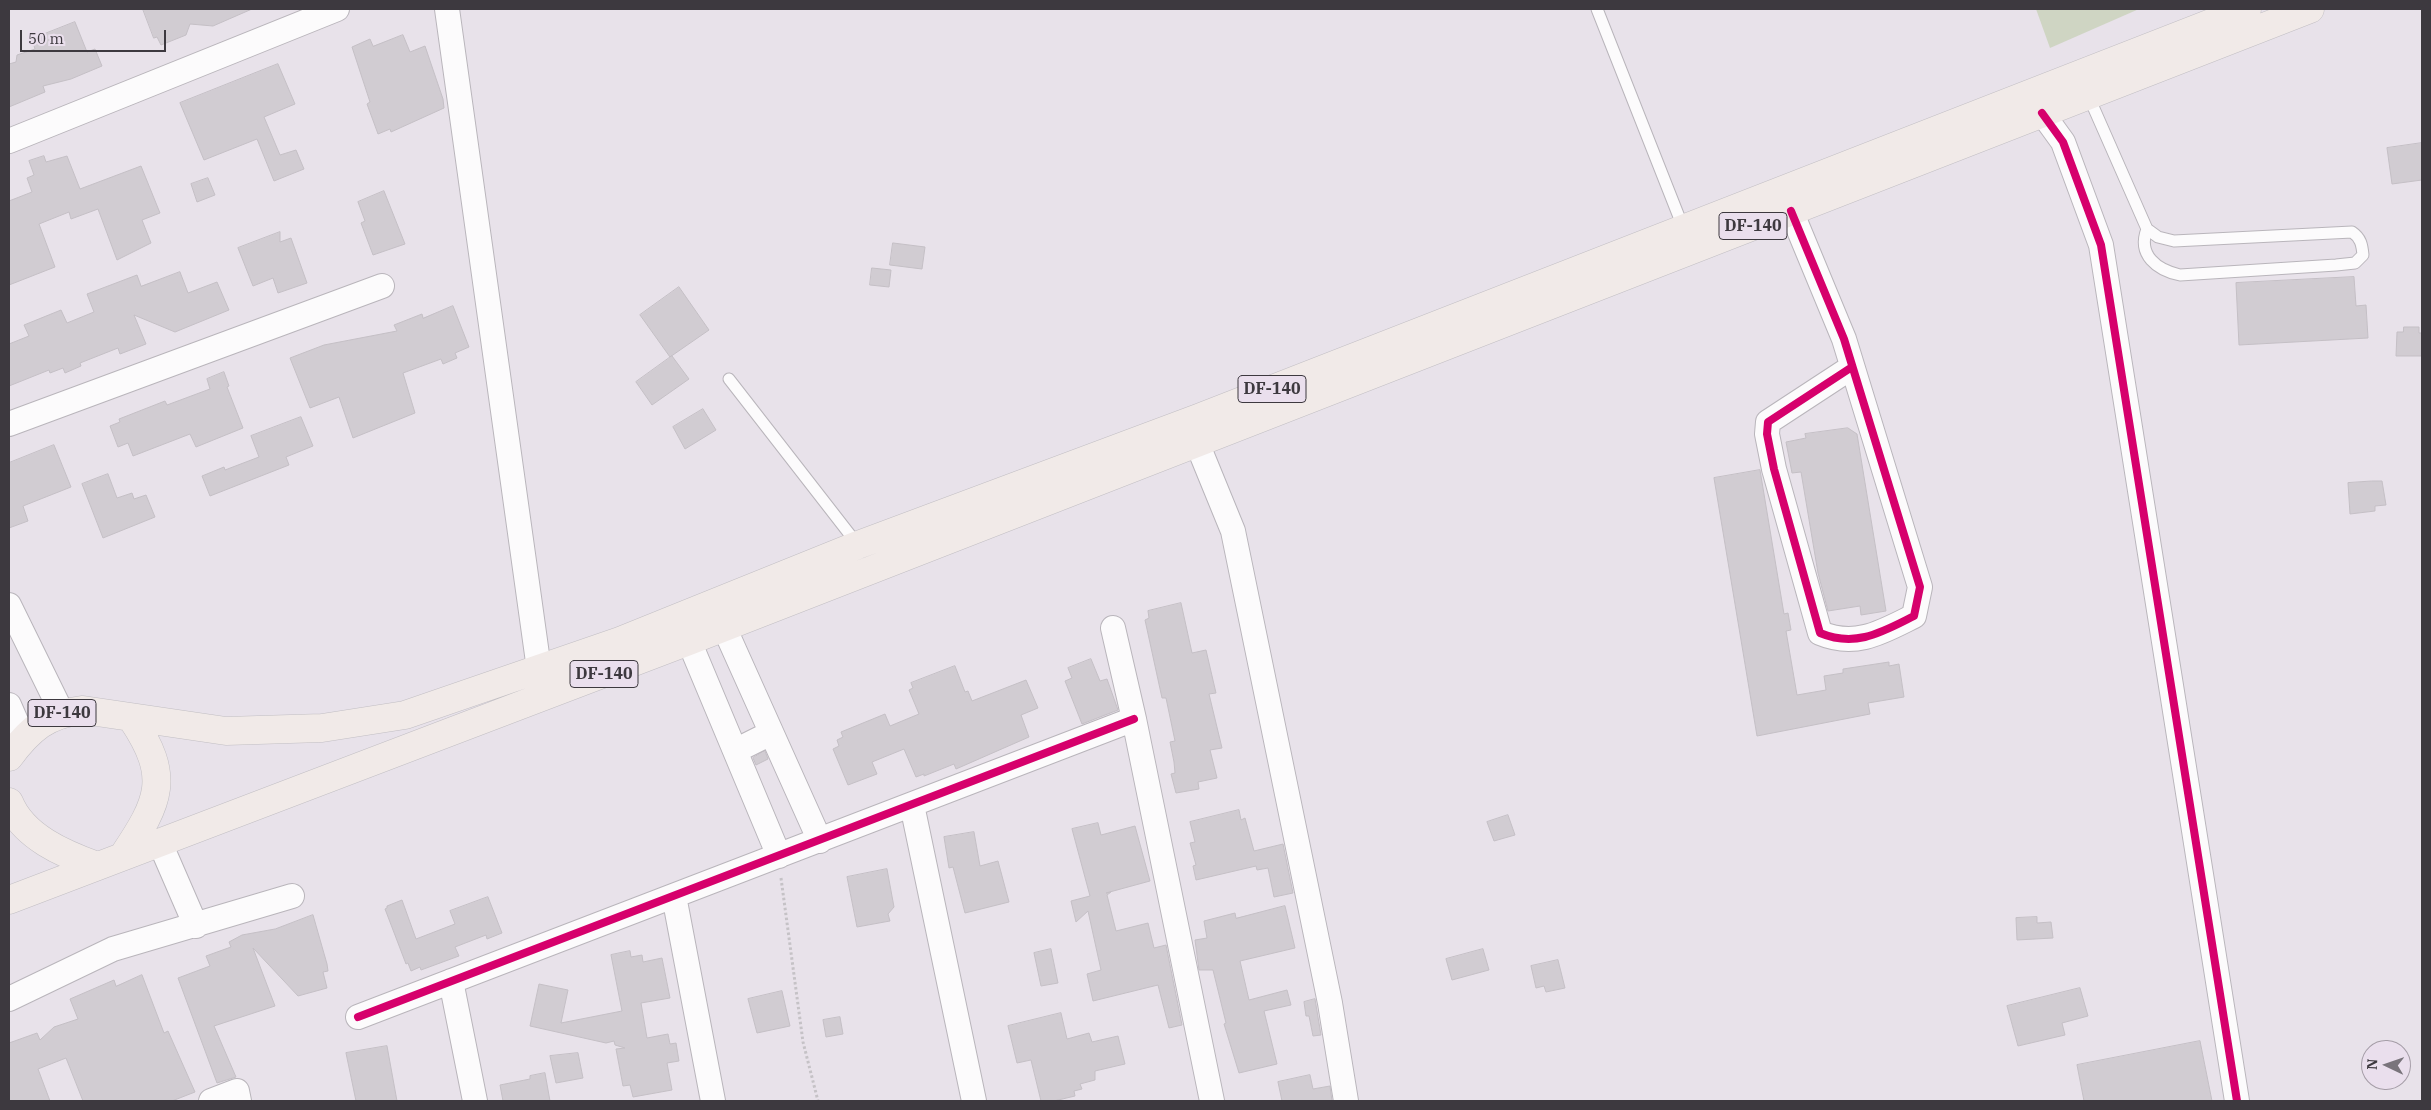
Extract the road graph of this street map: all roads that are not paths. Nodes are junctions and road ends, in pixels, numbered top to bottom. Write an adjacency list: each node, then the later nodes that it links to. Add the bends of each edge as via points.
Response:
1 (338, 9): 8 (street)
2 (447, 9): 22 (street)
3 (1598, 9): 10 (lane)
4 (2247, 9): 10 (main road, DF-140)
5 (2310, 9): 6 (main road, DF-140)
6 (2088, 95): 7 (main road, DF-140); 11 (lane)
7 (2042, 113): 9 (main road, DF-140); 51 (street, via 2062,142 2101,244)
8 (9, 140)
9 (1791, 211): 13 (street, via 1844,339); 16 (main road, DF-140)
10 (1683, 227): 17 (main road, DF-140, via 1198,418)
11 (2147, 229): 11 (lane, via 2144,246 2150,262 2164,271 2180,275 2336,265 2354,263 2363,255 2358,236 2352,232 2174,241 2158,237)
12 (382, 286): 15 (street)
13 (1852, 367): 13 (street, via 1920,587 1914,616 1872,637 1836,639 1820,633 1767,434 1768,422)
14 (730, 379): 17 (lane)
15 (9, 424)
16 (1197, 443): 19 (main road, DF-140); 50 (street, via 1234,531 1330,1003)
17 (858, 545): 22 (main road, DF-140, via 620,641)
18 (9, 605): 24 (street)
19 (724, 627): 21 (main road, DF-140); 27 (street)
20 (1113, 628): 26 (street)
21 (689, 641): 29 (street); 33 (main road, DF-140)
22 (539, 669): 25 (main road, DF-140, via 405,714 322,728 226,731)
23 (9, 705): 28 (street)
24 (62, 713): 25 (main road, DF-140, via 83,710 108,712); 28 (main road, DF-140, via 41,723)
25 (132, 719): 34 (main road, via 148,742 157,780 148,817)
26 (1134, 719): 31 (street); 49 (street)
27 (771, 733): 29 (street); 32 (street)
28 (16, 747)
29 (735, 751): 35 (street)
30 (9, 802): 36 (main road, via 25,825 48,844)
31 (912, 805): 32 (street); 48 (street)
32 (820, 841): 35 (street)
33 (160, 843): 34 (main road, DF-140); 40 (street)
34 (123, 856): 36 (main road, DF-140)
35 (779, 856): 38 (street)
36 (97, 866): 39 (main road, DF-140)
37 (292, 896): 40 (street)
38 (674, 896): 41 (street); 47 (street)
39 (9, 900)
40 (196, 926): 42 (street, via 114,949)
41 (451, 981): 43 (street); 46 (street)
42 (9, 998)
43 (358, 1017)
44 (211, 1101): 45 (street, via 237,1091)
45 (238, 1101)
46 (475, 1101)
47 (713, 1101)
48 (974, 1101)
49 (1212, 1101)
50 (1346, 1101)
51 (2237, 1101)

